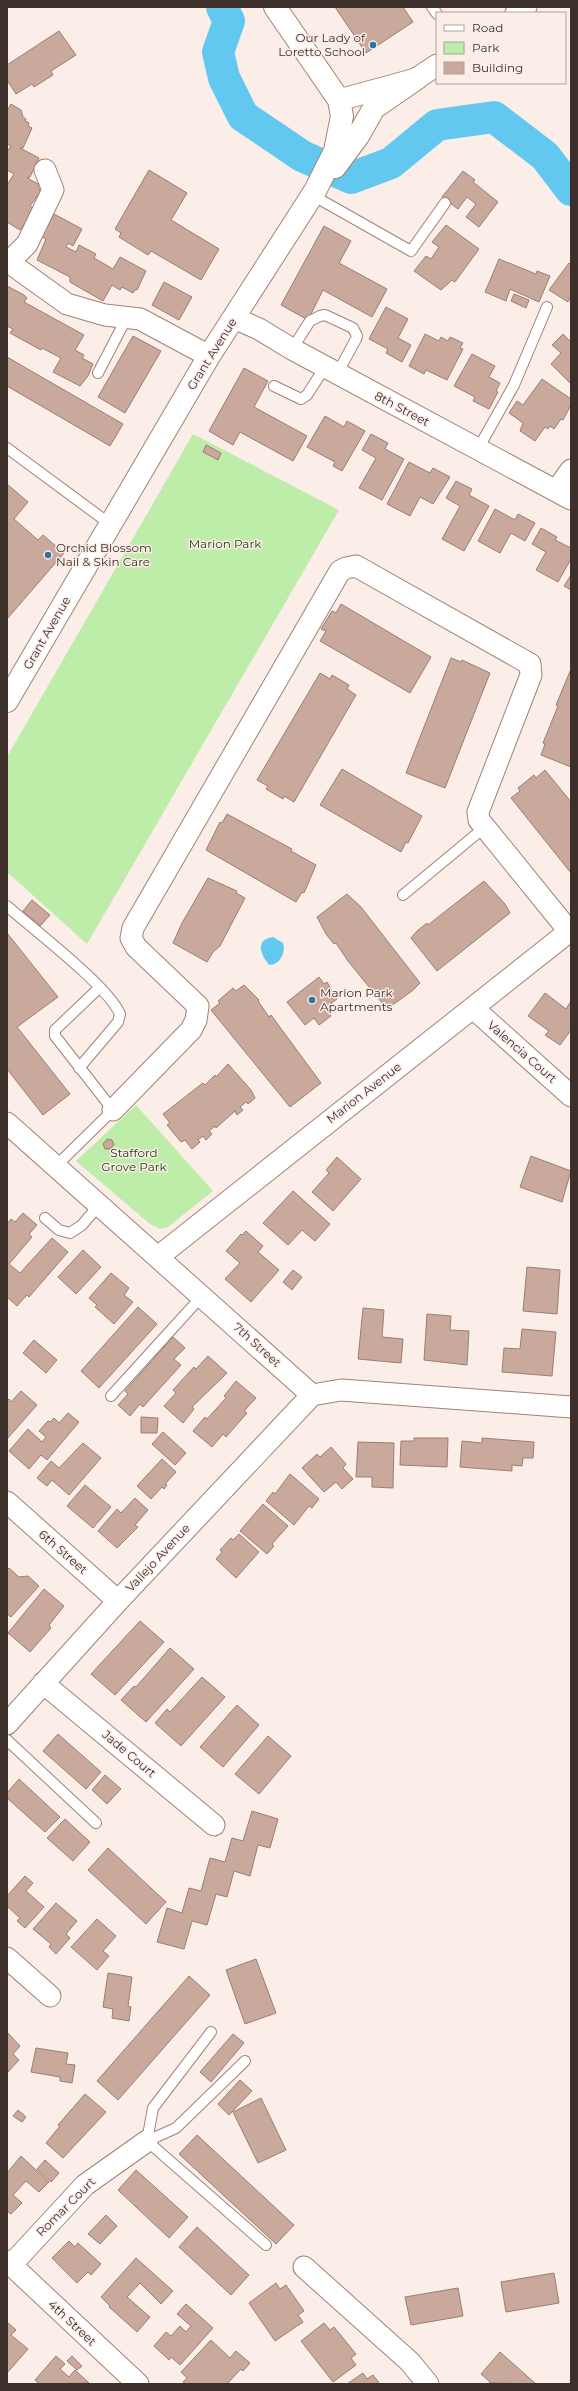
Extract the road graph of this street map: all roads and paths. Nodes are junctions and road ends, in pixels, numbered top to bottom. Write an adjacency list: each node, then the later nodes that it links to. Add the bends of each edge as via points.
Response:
1 (275, 7): 4 (street)
2 (436, 66): 3 (street)
3 (416, 79): 4 (street); 5 (street, Grant Avenue, via 374,108 358,136)
4 (339, 100): 5 (street, via 342,116)
5 (336, 159): 7 (street, Grant Avenue)
6 (45, 170): 9 (street, via 53,190 26,244)
7 (313, 193): 8 (lane, via 411,251); 12 (street, Grant Avenue)
8 (445, 203)
9 (8, 263): 11 (street, via 67,304 105,315)
10 (547, 307): 19 (lane, via 514,385)
11 (127, 317): 14 (street, via 140,319); 16 (lane)
12 (234, 318): 13 (street, 8th Street, via 259,329); 14 (street, Grant Avenue)
13 (292, 349): 15 (street, 8th Street); 15 (lane, via 310,321 320,316 325,315 352,328 356,339)
14 (209, 356): 22 (street, Grant Avenue)
15 (331, 370): 17 (lane, via 301,399); 19 (street, 8th Street)
16 (98, 373)
17 (274, 386)
18 (7, 448): 22 (lane)
19 (478, 449): 21 (street, 8th Street)
20 (571, 470): 21 (street)
21 (564, 495)
22 (110, 524): 23 (street, Grant Avenue)
23 (7, 701)
24 (485, 827): 25 (lane); 27 (street); 32 (street, via 479,820 478,812 531,675 530,664 356,566 346,568 340,572 133,928 131,938 136,947 198,1006 191,1030)
25 (403, 896)
26 (7, 906): 28 (lane)
27 (570, 930): 29 (street, Marion Avenue)
28 (99, 988): 30 (lane, via 117,1007 120,1014 118,1022); 30 (lane, via 55,1030 55,1036)
29 (473, 1008): 31 (street, Valencia Court); 37 (street, Marion Avenue)
30 (79, 1068): 32 (lane)
31 (571, 1096)
32 (113, 1110): 34 (lane)
33 (7, 1123): 34 (street, 7th Street)
34 (56, 1166): 35 (street, 7th Street)
35 (99, 1205): 36 (lane, via 82,1225 70,1233 59,1230); 37 (street, 7th Street)
36 (45, 1218)
37 (158, 1257): 38 (street, 7th Street)
38 (202, 1296): 39 (street, 7th Street); 40 (lane)
39 (312, 1395): 41 (street, via 341,1390); 43 (street, Vallejo Avenue)
40 (111, 1396)
41 (571, 1407)
42 (7, 1502): 43 (street, 6th Street)
43 (118, 1601): 44 (street, Vallejo Avenue)
44 (43, 1683): 45 (street, Vallejo Avenue); 48 (street, Jade Court)
45 (7, 1724)
46 (7, 1740): 47 (lane)
47 (96, 1822)
48 (214, 1825)
49 (7, 1958): 50 (street)
50 (50, 1996)
51 (212, 2032): 53 (lane, via 152,2108)
52 (245, 2061): 53 (lane, via 176,2128)
53 (147, 2141): 54 (lane); 55 (street, Romar Court, via 85,2185)
54 (266, 2245)
55 (9, 2263): 57 (street, 4th Street)
56 (304, 2267): 58 (street, via 410,2362)
57 (138, 2384)
58 (428, 2384)

